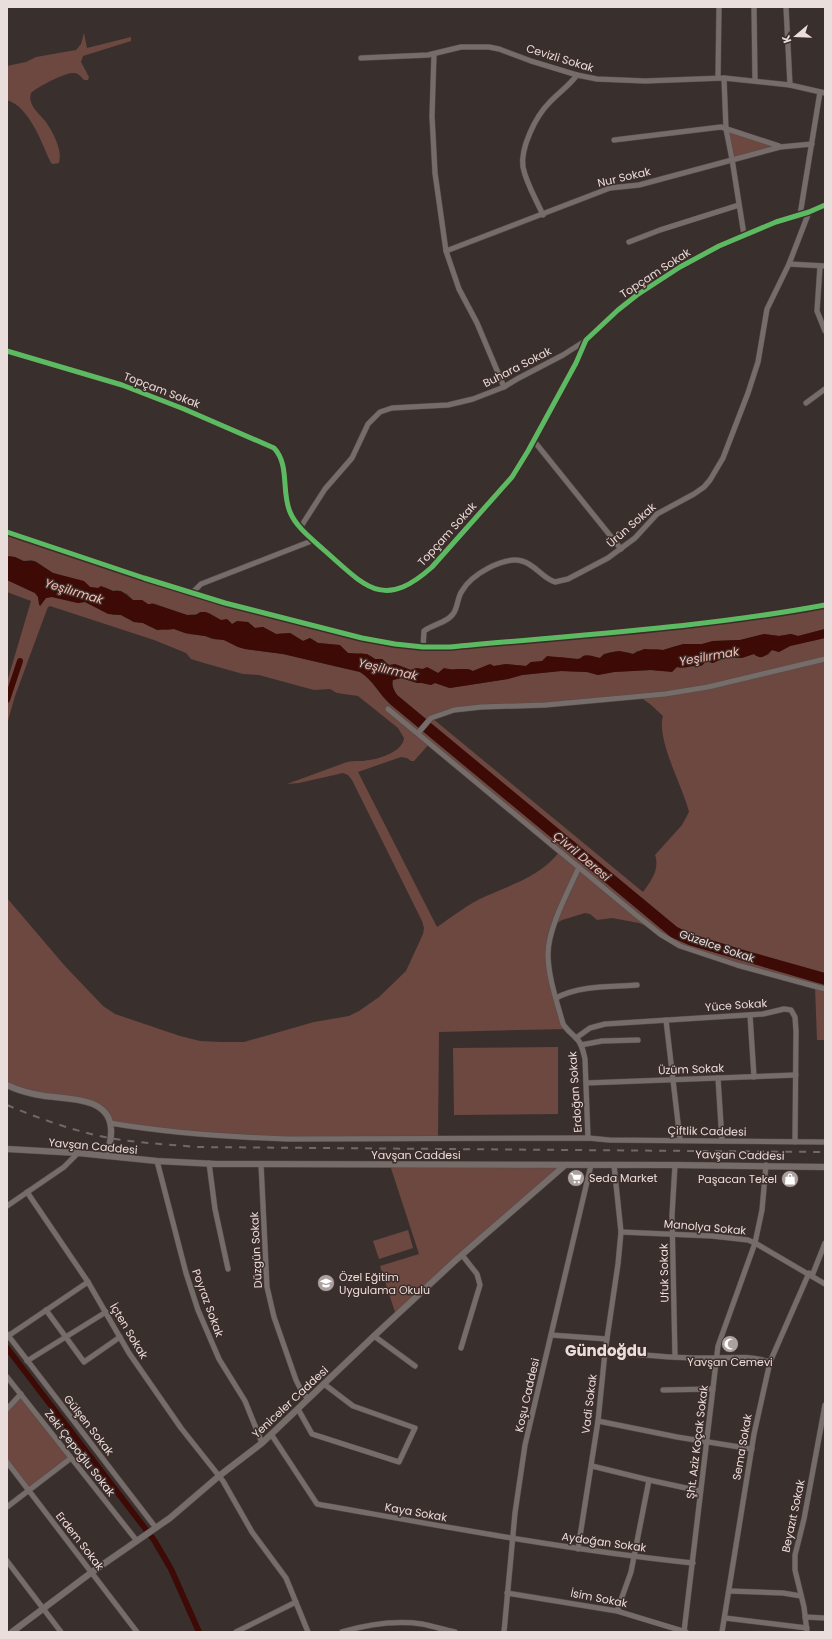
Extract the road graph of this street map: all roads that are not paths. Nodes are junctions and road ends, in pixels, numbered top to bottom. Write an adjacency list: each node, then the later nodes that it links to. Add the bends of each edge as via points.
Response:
1 (720, 7): 7 (street)
2 (754, 7): 8 (street)
3 (786, 7): 9 (street)
4 (434, 54): 5 (street, Cevizli Sokak); 6 (street, Cevizli Sokak, via 461,47 499,48); 23 (street, via 432,116 435,173)
5 (361, 58)
6 (577, 75): 7 (street, Cevizli Sokak, via 622,81); 19 (street, via 538,115 524,152 525,174)
7 (721, 78): 8 (street, Cevizli Sokak); 11 (street)
8 (755, 80): 9 (street, Cevizli Sokak)
9 (790, 85): 10 (street, Cevizli Sokak)
10 (823, 93): 13 (street)
11 (726, 129): 12 (street, via 721,127); 14 (street); 15 (street)
12 (614, 140)
13 (812, 144): 14 (street, Nur Sokak); 20 (street)
14 (780, 146): 15 (street, Nur Sokak)
15 (732, 159): 16 (street); 19 (street, Nur Sokak, via 639,184 610,188)
16 (739, 205): 21 (street); 22 (street)
17 (825, 206): 18 (street, Topçam Sokak)
18 (809, 212): 20 (street, Topçam Sokak); 24 (street, Ürün Sokak)
19 (543, 215): 23 (street, Nur Sokak)
20 (800, 215): 21 (street, Topçam Sokak)
21 (744, 235): 27 (street, Topçam Sokak, via 692,260 638,295)
22 (629, 242)
23 (446, 251): 29 (street, via 458,289 477,324)
24 (788, 264): 25 (street); 36 (street, Ürün Sokak, via 767,309 758,362 716,471 704,487 691,497 657,514)
25 (822, 266): 26 (street, via 817,294 818,311)
26 (825, 331)
27 (586, 340): 29 (street, Buhara Sokak); 32 (street, Topçam Sokak)
28 (7, 351): 33 (street, Topçam Sokak, via 122,385 274,448 283,464 289,511)
29 (504, 387): 33 (street, Buhara Sokak, via 456,403 392,408 380,412 368,424 352,458 325,489)
30 (825, 389): 31 (street)
31 (806, 403)
32 (534, 441): 35 (street, Topçam Sokak, via 512,477 497,494 432,567 406,585 386,590 367,586 359,582); 36 (street)
33 (300, 528): 35 (street, Topçam Sokak)
34 (7, 532): 37 (street)
35 (314, 540): 37 (street, via 201,584)
36 (621, 549): 39 (street, Ürün Sokak, via 568,579 555,582 546,578 534,566 520,561 506,562 488,568 464,588 450,618 424,631)
37 (192, 593): 39 (street, via 362,638)
38 (825, 605): 39 (street, via 730,620 450,647)
39 (423, 647)
40 (825, 660): 42 (street, via 665,694 545,705 466,708 442,713 428,721)
41 (388, 710): 42 (street, Güzelce Sokak)
42 (419, 731): 43 (street, Güzelce Sokak)
43 (579, 867): 45 (street, Güzelce Sokak, via 660,934 675,943); 46 (street, Erdoğan Sokak, via 549,943 549,966)
44 (637, 985): 46 (street, via 581,990)
45 (825, 989)
46 (556, 998): 49 (street, Erdoğan Sokak, via 566,1029)
47 (750, 1015): 48 (street, Yüce Sokak); 52 (street, Yüce Sokak, via 784,1009 793,1012 796,1021); 53 (street)
48 (666, 1020): 49 (street, Yüce Sokak, via 605,1024 590,1028); 55 (street)
49 (576, 1038): 51 (street, Erdoğan Sokak)
50 (638, 1040): 51 (street, via 602,1041)
51 (581, 1045): 56 (street, Erdoğan Sokak, via 585,1059)
52 (796, 1075): 53 (street, Üzüm Sokak); 62 (street, Yüce Sokak)
53 (754, 1077): 54 (street, Üzüm Sokak)
54 (718, 1078): 55 (street, Üzüm Sokak); 61 (street)
55 (672, 1079): 56 (street, Üzüm Sokak); 60 (street)
56 (586, 1084): 59 (street, Erdoğan Sokak)
57 (7, 1085): 58 (street, via 33,1094 89,1102 102,1111)
58 (110, 1123): 59 (street, Çiftlik Caddesi, via 151,1130 249,1138); 66 (street)
59 (588, 1138): 60 (street, Çiftlik Caddesi)
60 (680, 1140): 61 (street, Çiftlik Caddesi)
61 (722, 1141): 62 (street, Çiftlik Caddesi)
62 (795, 1142): 63 (street, Çiftlik Caddesi)
63 (825, 1142)
64 (7, 1149): 65 (street, Yavşan Caddesi)
65 (78, 1153): 66 (street, Yavşan Caddesi); 76 (street, via 64,1167)
66 (107, 1156): 67 (street, Yavşan Caddesi)
67 (157, 1162): 68 (street, Yavşan Caddesi); 114 (street, Poyraz Sokak, via 198,1310 219,1359 246,1401)
68 (209, 1164): 69 (street, Yavşan Caddesi); 83 (street, via 215,1209)
69 (261, 1164): 73 (street, Yavşan Caddesi); 107 (street, Düzgün Sokak, via 267,1287 274,1317 296,1380)
70 (614, 1165): 71 (street, Yavşan Caddesi); 74 (street, Yavşan Caddesi); 78 (street, Vadi Sokak)
71 (675, 1165): 72 (street, Yavşan Caddesi); 79 (street, Ufuk Sokak)
72 (766, 1165): 75 (street, Yavşan Caddesi); 80 (street, Şht. Aziz Koçak Sokak, via 762,1210)
73 (564, 1166): 74 (street, Yavşan Caddesi); 82 (street, Yeniceler Caddesi)
74 (591, 1166): 90 (street, Koşu Caddesi)
75 (825, 1167)
76 (27, 1192): 77 (street); 85 (street, İçten Sokak)
77 (7, 1206)
78 (621, 1232): 79 (street, Manolya Sokak); 94 (street, Vadi Sokak)
79 (673, 1234): 80 (street, Manolya Sokak, via 730,1238); 97 (street, Ufuk Sokak)
80 (755, 1243): 84 (street, Manolya Sokak); 98 (street, Şht. Aziz Koçak Sokak, via 722,1335)
81 (825, 1243): 84 (street, Sema Sokak)
82 (462, 1255): 91 (street, Yeniceler Caddesi); 95 (street, via 477,1274 480,1285)
83 (228, 1269)
84 (811, 1275): 86 (street, Manolya Sokak); 100 (street, Sema Sokak)
85 (88, 1282): 87 (street); 88 (street, İçten Sokak)
86 (825, 1284)
87 (46, 1310): 89 (street); 92 (street)
88 (106, 1312): 92 (street); 93 (street, İçten Sokak)
89 (8, 1335): 99 (street, Gülşen Sokak)
90 (551, 1335): 94 (street); 125 (street, Koşu Caddesi, via 525,1445)
91 (374, 1336): 101 (street); 103 (street, Yeniceler Caddesi)
92 (65, 1337): 93 (street, via 84,1362); 99 (street)
93 (120, 1337): 119 (street, İçten Sokak, via 181,1428)
94 (607, 1339): 96 (street, Vadi Sokak)
95 (461, 1348)
96 (605, 1352): 97 (street); 111 (street, Vadi Sokak)
97 (675, 1357): 98 (street)
98 (717, 1357): 100 (street, via 760,1358); 104 (street, Şht. Aziz Koçak Sokak)
99 (27, 1360): 124 (street, Gülşen Sokak)
100 (770, 1362): 115 (street, Sema Sokak)
101 (415, 1366)
102 (7, 1377): 106 (street, Zeki Çepoğlu Sokak)
103 (324, 1384): 107 (street, Yeniceler Caddesi); 110 (street, via 353,1406 415,1428 400,1462 312,1434)
104 (713, 1389): 105 (street); 113 (street, Şht. Aziz Koçak Sokak)
105 (663, 1390)
106 (21, 1394): 109 (street); 116 (street, Zeki Çepoğlu Sokak)
107 (308, 1399): 110 (street, Yeniceler Caddesi)
108 (825, 1405): 134 (street, Beyazıt Sokak, via 795,1555 795,1570)
109 (7, 1409)
110 (298, 1409): 112 (street, Yeniceler Caddesi)
111 (598, 1421): 113 (street); 118 (street, Vadi Sokak)
112 (271, 1434): 114 (street, Yeniceler Caddesi); 125 (street, Kaya Sokak, via 317,1504)
113 (706, 1442): 115 (street); 122 (street, Şht. Aziz Koçak Sokak)
114 (262, 1443): 119 (street, Yeniceler Caddesi)
115 (752, 1449): 132 (street, Sema Sokak)
116 (71, 1458): 121 (street); 126 (street, Zeki Çepoğlu Sokak)
117 (7, 1462): 121 (street, Erdem Sokak)
118 (592, 1466): 120 (street); 127 (street, Vadi Sokak)
119 (219, 1476): 124 (street, Yeniceler Caddesi); 135 (street, İçten Sokak, via 252,1532 286,1578)
120 (649, 1480): 122 (street); 128 (street)
121 (29, 1490): 123 (street); 131 (street, Erdem Sokak)
122 (700, 1491): 130 (street, Şht. Aziz Koçak Sokak)
123 (7, 1506)
124 (154, 1529): 126 (street, Yeniceler Caddesi)
125 (512, 1539): 127 (street, Aydoğan Sokak); 133 (street, Koşu Caddesi)
126 (138, 1541): 131 (street, Yeniceler Caddesi)
127 (578, 1549): 128 (street, Aydoğan Sokak)
128 (635, 1557): 130 (street, Aydoğan Sokak); 137 (street)
129 (7, 1561): 136 (street)
130 (693, 1564): 150 (street, Şht. Aziz Koçak Sokak)
131 (92, 1572): 136 (street, Yeniceler Caddesi); 144 (street, Erdem Sokak)
132 (729, 1591): 134 (street); 139 (street, Sema Sokak)
133 (507, 1593): 137 (street, İsim Sokak); 149 (street, Koşu Caddesi)
134 (801, 1596): 138 (street, Beyazıt Sokak)
135 (296, 1602): 145 (street); 146 (street, İçten Sokak)
136 (43, 1609): 142 (street, Yeniceler Caddesi); 143 (street)
137 (617, 1611): 150 (street, İsim Sokak)
138 (805, 1617): 140 (street); 141 (street, Beyazıt Sokak)
139 (724, 1618): 141 (street); 151 (street, Sema Sokak)
140 (825, 1618)
141 (807, 1630)
142 (12, 1632)
143 (61, 1632)
144 (137, 1632)
145 (236, 1632)
146 (308, 1632)
147 (342, 1632): 148 (street, via 387,1622 423,1624)
148 (455, 1632)
149 (504, 1632)
150 (685, 1632)
151 (722, 1632)

